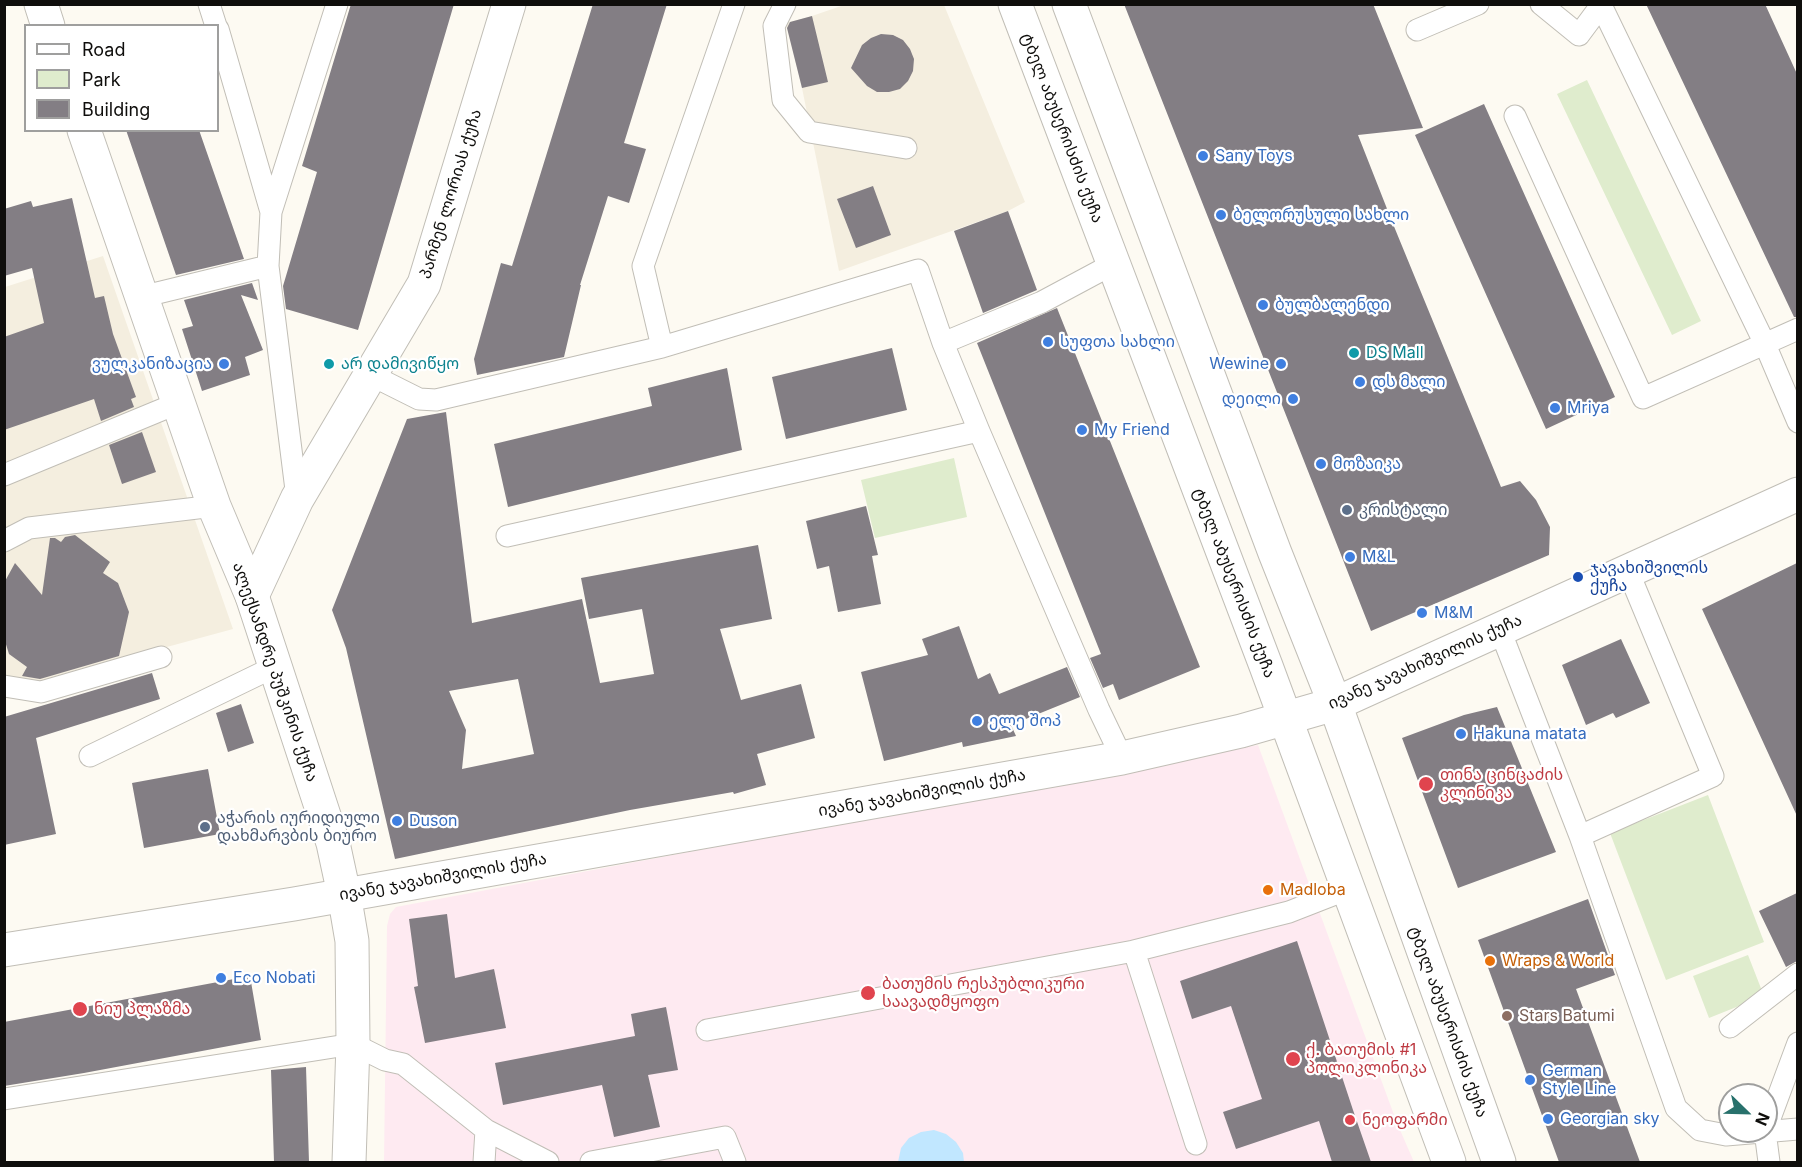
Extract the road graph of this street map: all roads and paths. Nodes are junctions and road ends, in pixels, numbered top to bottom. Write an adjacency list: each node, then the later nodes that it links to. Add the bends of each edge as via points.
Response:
1 (40, 4): 12 (street)
2 (209, 4): 13 (lane)
3 (337, 4): 19 (lane)
4 (509, 4): 27 (street, პარმენ ლორიას ქუჩა, via 424,284)
5 (734, 4): 26 (lane, via 643,266)
6 (785, 4): 18 (lane, via 774,26 783,100 809,132)
7 (1015, 4): 20 (street, ტბელ აბუსერისძის ქუჩა)
8 (1069, 4): 43 (street, ტბელ აბუსერისძის ქუჩა)
9 (1478, 4): 14 (lane)
10 (1541, 4): 11 (lane, via 1579,35)
11 (1601, 5): 24 (lane)
12 (47, 24)
13 (216, 24)
14 (1417, 30)
15 (219, 34): 19 (lane)
16 (1515, 116): 24 (lane, via 1643,398)
17 (85, 132): 22 (street, ალექსანდრე პუშკინის ქუჩა)
18 (906, 148)
19 (271, 212): 21 (lane)
20 (1113, 264): 25 (lane, via 1042,302); 44 (street, ტბელ აბუსერისძის ქუჩა)
21 (268, 266): 22 (lane); 33 (lane)
22 (141, 297): 28 (street, ალექსანდრე პუშკინის ქუჩა)
23 (1797, 329): 24 (lane)
24 (1764, 342): 29 (lane)
25 (943, 343): 26 (lane, via 918,270); 30 (lane)
26 (662, 347): 27 (lane, via 436,400 419,399)
27 (371, 375): 33 (street, პარმენ ლორიას ქუჩა)
28 (178, 403): 31 (lane); 34 (street, ალექსანდრე პუშკინის ქუჩა)
29 (1797, 422)
30 (979, 431): 35 (lane); 46 (lane)
31 (4, 475)
32 (1797, 494): 37 (street, ივანე ჯავახიშვილის ქუჩა)
33 (297, 499): 38 (street, პარმენ ლორიას ქუჩა)
34 (214, 506): 36 (lane, via 29,528); 38 (street, ალექსანდრე პუშკინის ქუჩა)
35 (507, 536)
36 (4, 541)
37 (1628, 572): 39 (street, ივანე ჯავახიშვილის ქუჩა); 47 (lane, via 1713,776)
38 (252, 596): 41 (street, ალექსანდრე პუშკინის ქუჩა)
39 (1500, 630): 43 (street, ივანე ჯავახიშვილის ქუჩა); 47 (lane)
40 (161, 657): 42 (lane, via 40,692)
41 (274, 667): 45 (lane); 49 (street, ალექსანდრე პუშკინის ქუჩა, via 333,843)
42 (4, 686)
43 (1335, 704): 44 (street, ივანე ჯავახიშვილის ქუჩა); 71 (street, ტბელ აბუსერისძის ქუჩა)
44 (1286, 719): 46 (street, ივანე ჯავახიშვილის ქუჩა); 48 (street, ტბელ აბუსერისძის ქუჩა)
45 (90, 756)
46 (1122, 758): 49 (street, ივანე ჯავახიშვილის ქუჩა)
47 (1580, 836): 62 (lane, via 1676,1108 1700,1130)
48 (1348, 889): 51 (lane, via 1289,912); 70 (street, ტბელ აბუსერისძის ქუჩა)
49 (344, 894): 50 (street, ივანე ჯავახიშვილის ქუჩა); 56 (street, ალექსანდრე პუშკინის ქუჩა, via 352,941)
50 (4, 950)
51 (1134, 951): 54 (lane); 64 (lane)
52 (1797, 974): 53 (lane)
53 (1730, 1027)
54 (707, 1030)
55 (1797, 1043): 57 (lane)
56 (353, 1044): 58 (lane); 60 (lane, via 403,1064); 65 (street, ალექსანდრე პუშკინის ქუჩა)
57 (1778, 1097)
58 (4, 1099)
59 (1797, 1129): 61 (lane)
60 (486, 1130): 66 (lane); 67 (lane)
61 (1778, 1130)
62 (1718, 1133)
63 (1767, 1143): 72 (lane)
64 (1196, 1144)
65 (349, 1162)
66 (484, 1162)
67 (548, 1162)
68 (591, 1162): 69 (lane, via 725,1137)
69 (735, 1162)
70 (1449, 1162)
71 (1499, 1162)
72 (1769, 1162)

